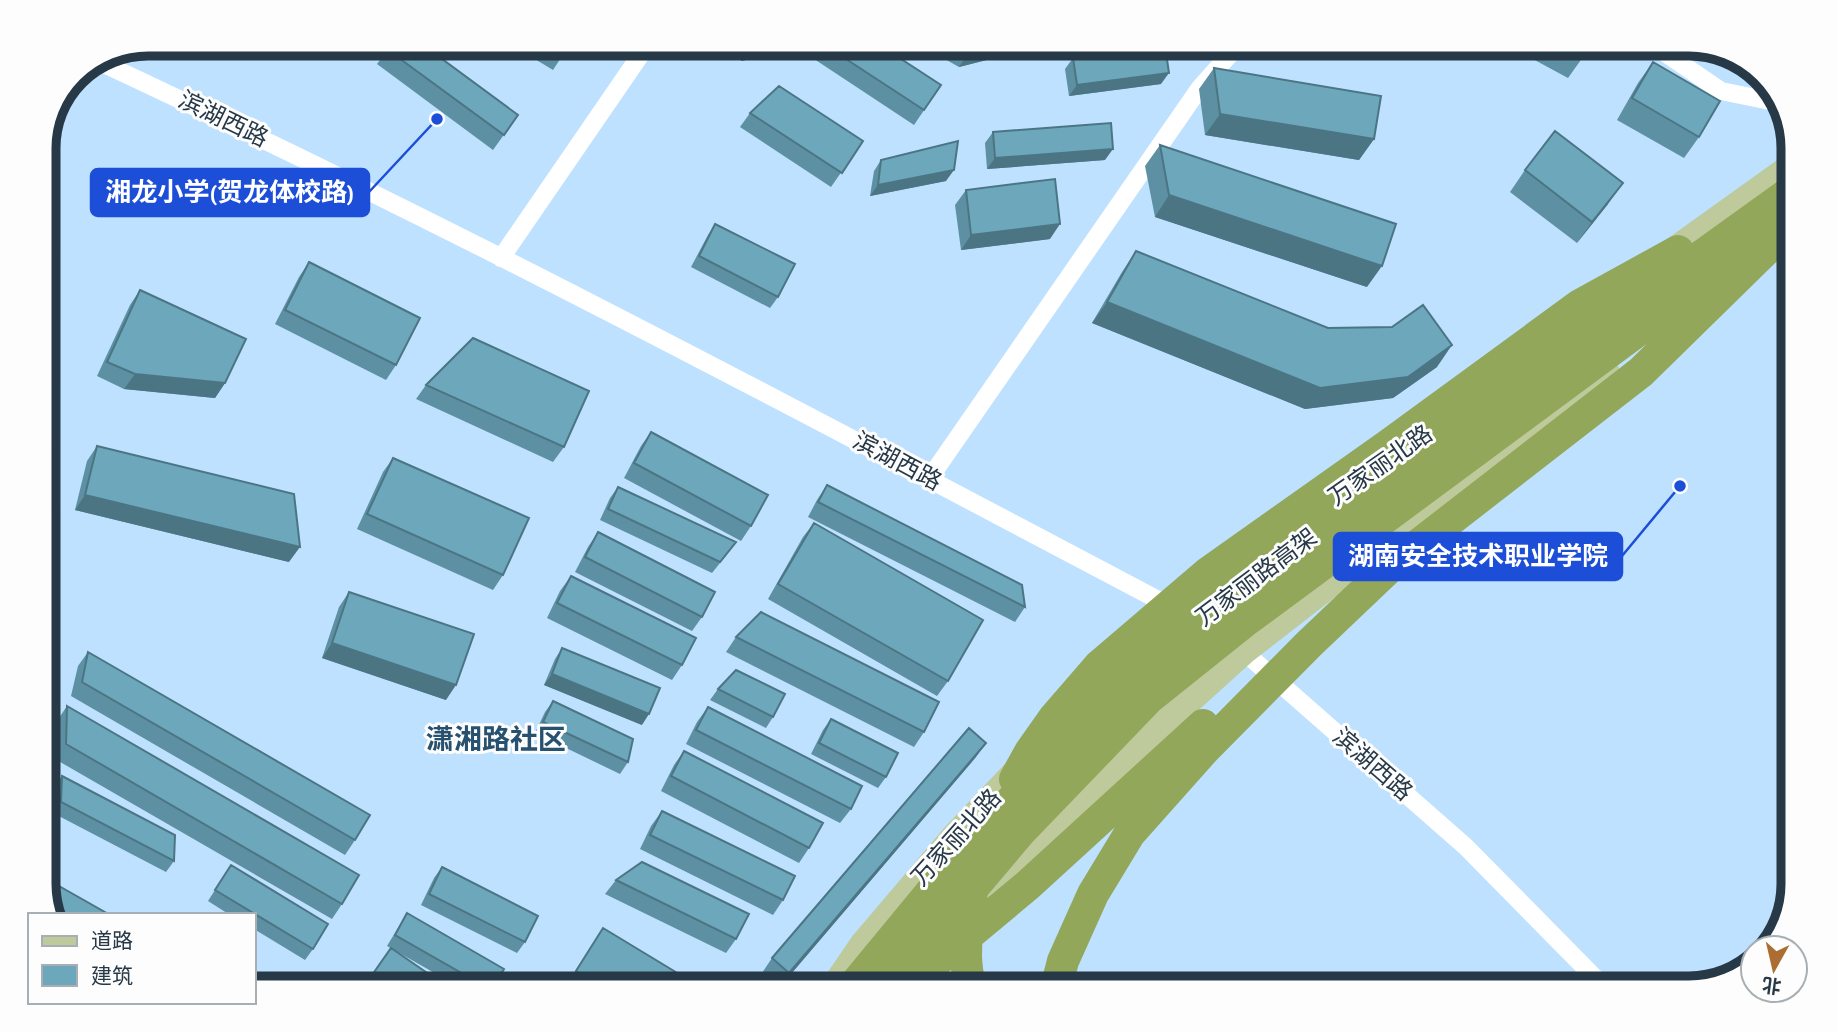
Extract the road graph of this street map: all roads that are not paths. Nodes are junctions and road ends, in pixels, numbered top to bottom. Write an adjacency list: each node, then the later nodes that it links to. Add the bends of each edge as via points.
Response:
1 (640, 56): 12 (street)
2 (1228, 56): 13 (street, via 1199,89)
3 (1670, 56): 5 (street, via 1721,90)
4 (108, 66): 12 (street, 滨湖西路)
5 (1767, 100)
6 (1781, 175): 15 (main road, 万家丽北路)
7 (1781, 196): 22 (highway, via 1580,305 1209,572 1099,666 1030,752 981,849 971,904)
8 (1781, 198): 18 (highway, 万家丽路高架, via 1222,602 1138,672 1021,790)
9 (1781, 225): 19 (highway, 万家丽路高架, via 1244,622 1149,698 1020,832)
10 (1781, 235): 14 (highway, via 1641,372)
11 (1781, 243): 16 (main road)
12 (501, 258): 13 (street, 滨湖西路)
13 (929, 479): 15 (street, 滨湖西路)
14 (1391, 566): 21 (highway, via 1298,637 1028,885); 23 (highway, via 1205,750 1130,833 1093,894)
15 (1177, 610): 16 (street, 滨湖西路); 17 (main road, 万家丽北路, via 954,838)
16 (1243, 651): 20 (main road, via 1028,852); 24 (street, 滨湖西路, via 1466,847)
17 (842, 976)
18 (862, 976)
19 (911, 976)
20 (911, 976)
21 (911, 976)
22 (968, 976)
23 (1059, 976)
24 (1593, 976)

